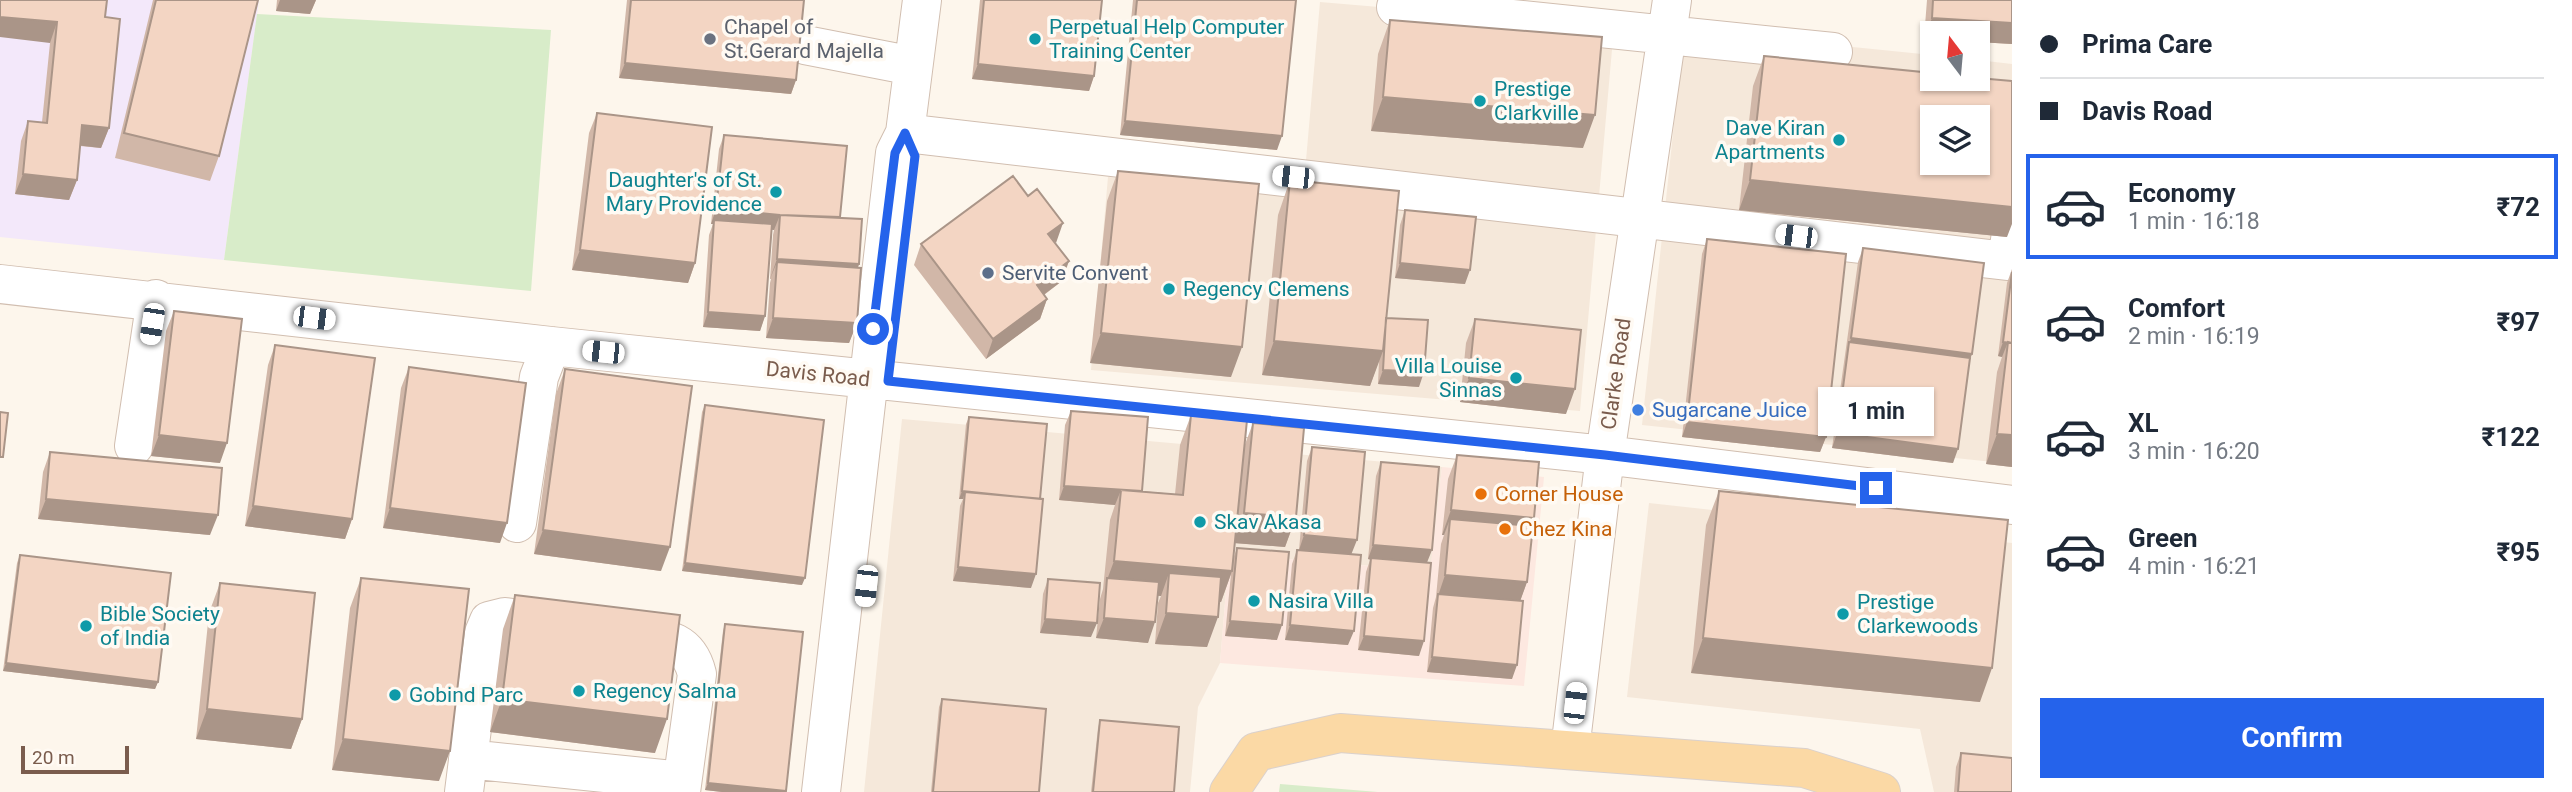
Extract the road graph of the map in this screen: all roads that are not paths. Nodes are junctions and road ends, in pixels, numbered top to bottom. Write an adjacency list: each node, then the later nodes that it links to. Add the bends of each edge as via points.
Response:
1 (922, 0): 6 (street)
2 (1396, 7): 3 (street)
3 (1669, 18): 5 (street); 8 (street, Clarke Road)
4 (805, 45): 6 (street)
5 (1833, 52)
6 (913, 66): 7 (street)
7 (905, 133): 8 (street); 13 (street, via 895,153)
8 (1639, 217): 9 (street, via 2007,261); 15 (street, Clarke Road)
9 (2012, 226)
10 (0, 284): 11 (street, Davis Road)
11 (156, 299): 12 (street, Davis Road); 14 (street)
12 (551, 346): 13 (street, Davis Road); 17 (street, via 539,376)
13 (877, 380): 15 (street, Davis Road); 21 (street); 22 (street)
14 (134, 446)
15 (1605, 455): 16 (street, Davis Road); 18 (street, Clarke Road)
16 (2012, 505)
17 (517, 523)
18 (1570, 750): 23 (main road, via 1340,733 1256,752); 24 (main road, via 1804,768)
19 (466, 776): 20 (street); 20 (street, via 484,633 489,621 505,617 670,641 689,651 697,674)
20 (681, 786)
21 (821, 792)
22 (842, 792)
23 (1229, 792)
24 (1881, 792)

